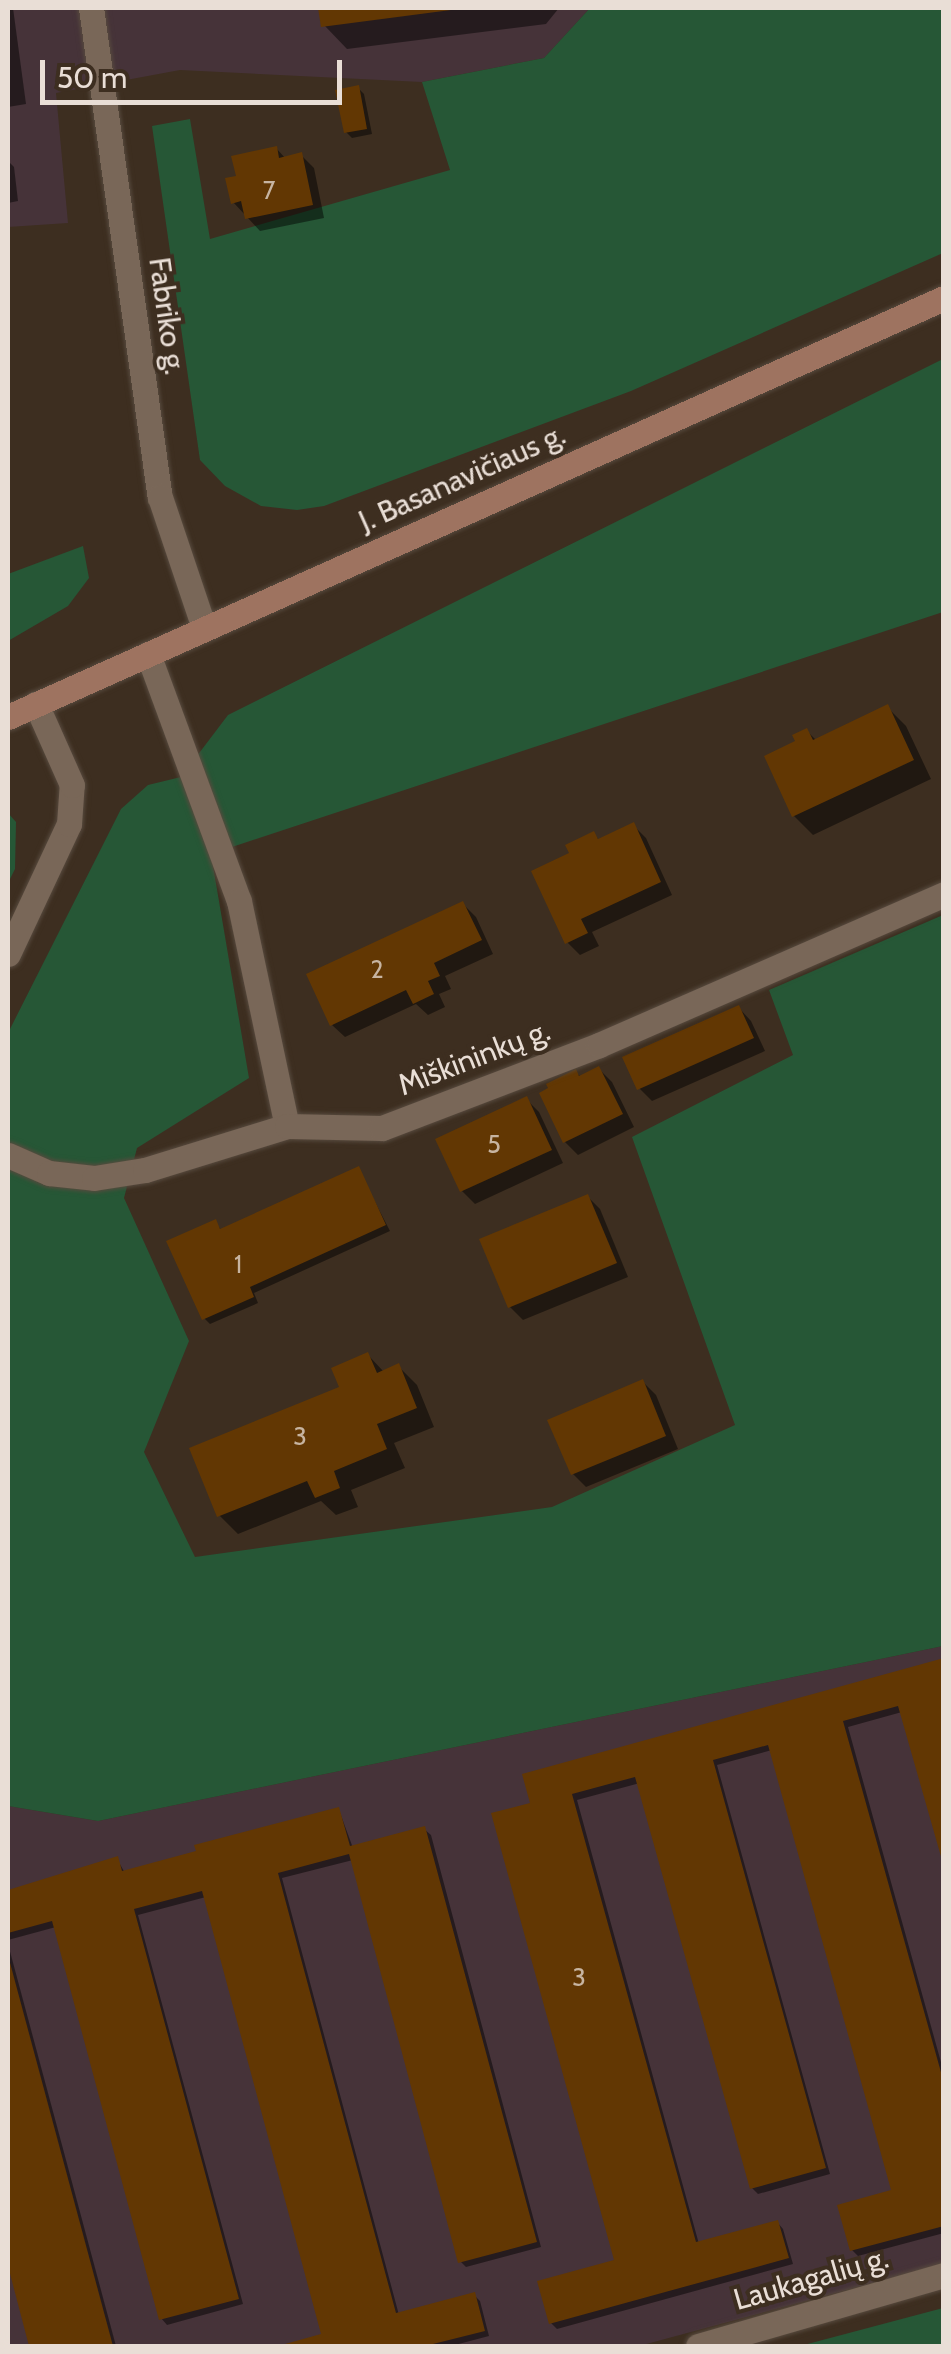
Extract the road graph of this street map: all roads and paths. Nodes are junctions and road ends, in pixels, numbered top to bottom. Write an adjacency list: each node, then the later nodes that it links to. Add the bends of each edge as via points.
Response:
1 (91, 8): 3 (street, Fabriko g., via 160,497)
2 (944, 298): 3 (main road, J. Basanavičiaus g.)
3 (204, 628): 4 (main road, J. Basanavičiaus g.)
4 (148, 654): 5 (main road, J. Basanavičiaus g.); 9 (street, via 240,902)
5 (36, 704): 6 (main road, J. Basanavičiaus g.); 8 (street, via 72,785 69,824)
6 (8, 718)
7 (944, 894): 9 (street, Miškininkų g., via 599,1046 382,1128)
8 (8, 954)
9 (287, 1126): 10 (street, Miškininkų g., via 144,1170 94,1178 49,1172)
10 (8, 1155)
11 (944, 2275): 12 (street, Laukagalių g.)
12 (698, 2346)

